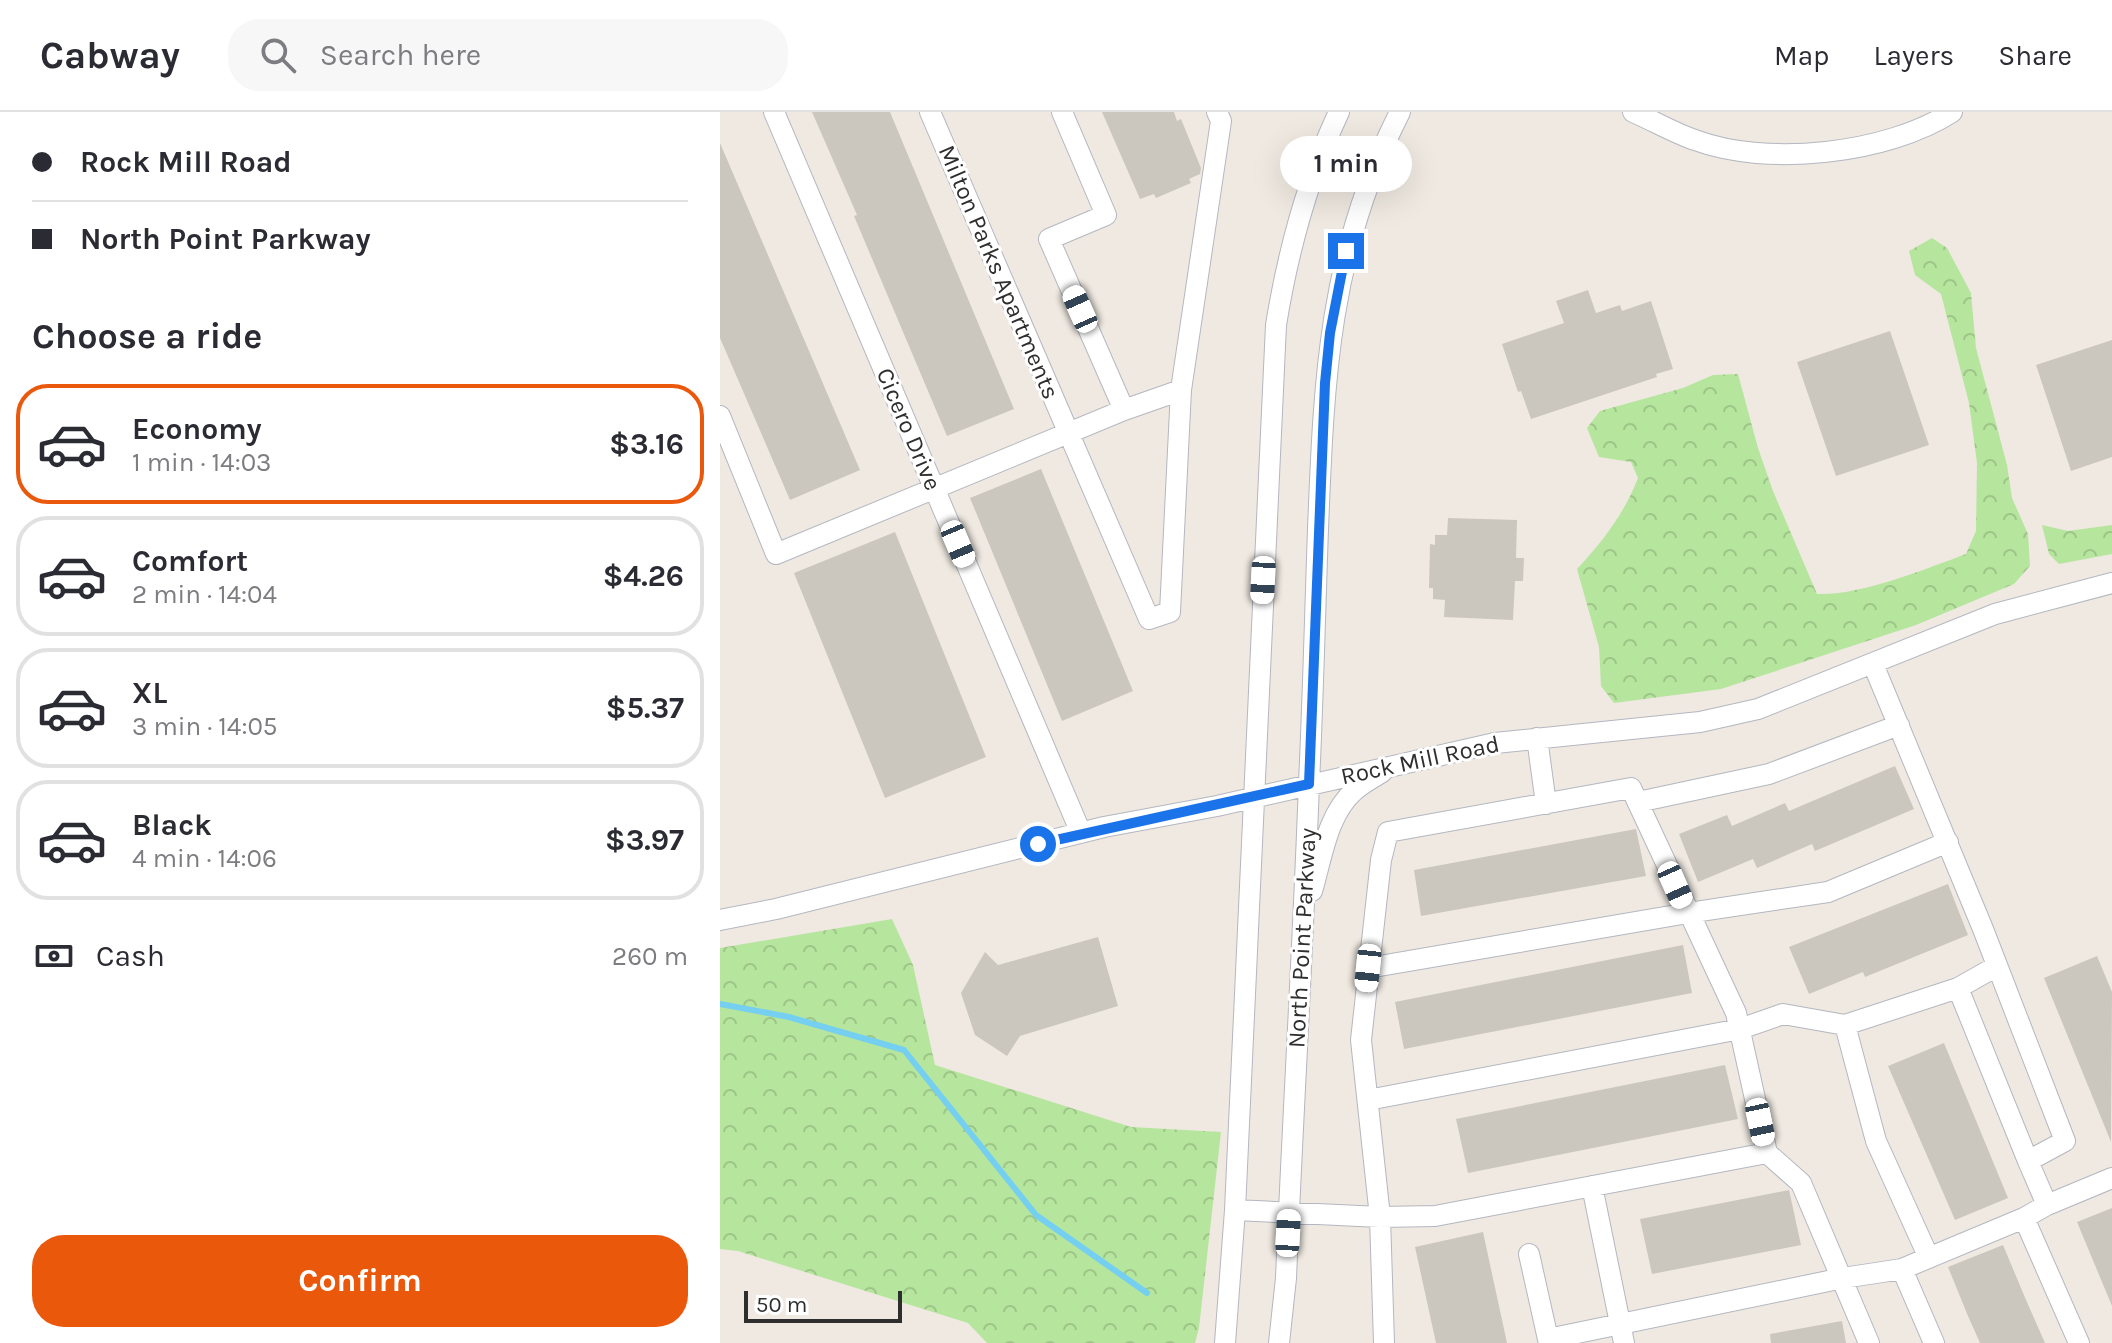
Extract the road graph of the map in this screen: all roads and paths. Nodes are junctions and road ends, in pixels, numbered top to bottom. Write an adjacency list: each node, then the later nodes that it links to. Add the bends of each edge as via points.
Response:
1 (774, 112): 13 (street, Cicero Drive)
2 (930, 112): 12 (street, Milton Parks Apartments)
3 (1062, 112): 10 (street, via 1106,215 1049,239)
4 (1217, 112): 9 (street, Milton Parks Apartments, via 1221,121)
5 (1339, 112): 20 (street, via 1294,234 1276,325)
6 (1400, 112): 19 (street, North Point Parkway, via 1353,226 1330,333)
7 (1633, 112): 8 (street, via 1696,141 1750,153 1794,153 1873,143)
8 (1952, 112)
9 (1181, 390): 10 (street); 12 (street, Milton Parks Apartments, via 1170,612 1149,619)
10 (1124, 410): 12 (street)
11 (720, 416): 13 (street, via 776,554)
12 (1069, 433): 13 (street)
13 (934, 489): 23 (street, Cicero Drive)
14 (2112, 583): 15 (street, Rock Mill Road, via 1995,614)
15 (1873, 664): 16 (street); 17 (street, Rock Mill Road, via 1758,709 1700,722)
16 (1899, 725): 21 (street, via 1769,774); 24 (street)
17 (1537, 738): 18 (street, Rock Mill Road); 22 (street)
18 (1393, 765): 19 (street, Rock Mill Road); 27 (street, via 1342,804)
19 (1309, 784): 20 (street, Rock Mill Road); 27 (street, North Point Parkway)
20 (1253, 798): 23 (street, Rock Mill Road); 39 (street)
21 (1638, 802): 22 (street, via 1631,788); 25 (street)
22 (1546, 804): 29 (street, via 1388,832)
23 (1081, 833): 26 (street, Rock Mill Road)
24 (1948, 842): 25 (street, via 1828,892); 28 (street)
25 (1688, 913): 29 (street); 32 (street)
26 (720, 920)
27 (1303, 922): 40 (street, North Point Parkway)
28 (1997, 966): 30 (street); 35 (street, via 2065,1141)
29 (1368, 968): 33 (street, via 1361,1040)
30 (1958, 988): 31 (street); 35 (street)
31 (1845, 1025): 32 (street, via 1783,1014); 44 (street, via 1876,1141)
32 (1740, 1029): 33 (street); 34 (street)
33 (1368, 1100): 41 (street)
34 (1767, 1153): 37 (street); 46 (street, via 1801,1183)
35 (2028, 1161): 38 (street)
36 (2112, 1178): 38 (street)
37 (1592, 1186): 41 (street, via 1435,1216); 47 (street)
38 (2047, 1205): 42 (street)
39 (1235, 1210): 40 (street); 49 (street)
40 (1289, 1211): 41 (street); 50 (street, North Point Parkway)
41 (1380, 1217): 51 (street)
42 (2024, 1218): 44 (street); 54 (street)
43 (1529, 1254): 48 (street)
44 (1929, 1258): 45 (street)
45 (1902, 1269): 46 (street); 53 (street)
46 (1843, 1278): 47 (street); 52 (street)
47 (1622, 1334): 48 (street)
48 (1548, 1341)
49 (1225, 1343)
50 (1279, 1343)
51 (1384, 1343)
52 (1869, 1343)
53 (1934, 1343)
54 (2079, 1343)

